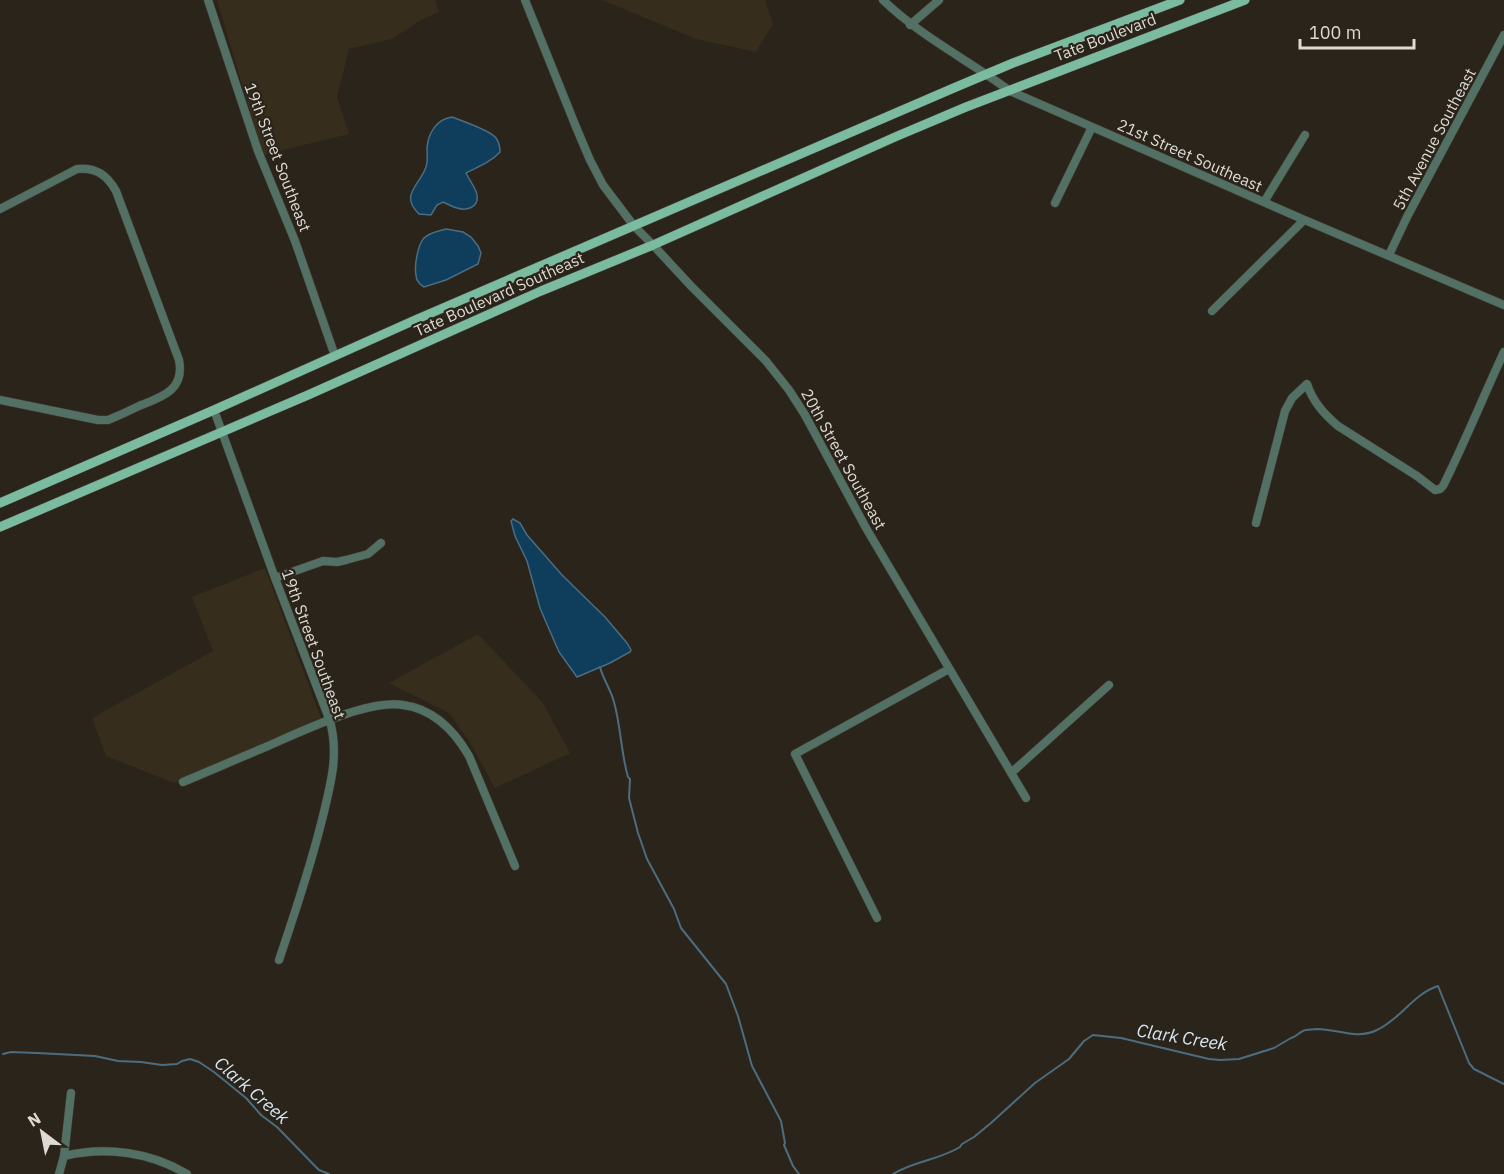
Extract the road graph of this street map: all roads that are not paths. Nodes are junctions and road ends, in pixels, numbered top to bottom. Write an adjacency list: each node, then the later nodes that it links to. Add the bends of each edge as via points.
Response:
1 (208, 0): 23 (street, 19th Street Southeast, via 258,151)
2 (525, 0): 17 (street, 20th Street Southeast, via 597,175)
3 (883, 0): 7 (street, 21st Street Southeast)
4 (939, 0): 7 (street)
5 (1180, 0): 9 (main road, Tate Boulevard)
6 (1245, 0): 10 (main road, Tate Boulevard)
7 (910, 25): 9 (street, 21st Street Southeast)
8 (1504, 35): 19 (street, 5th Avenue Southeast)
9 (987, 74): 10 (street, 21st Street Southeast); 17 (main road, Tate Boulevard Southeast)
10 (1010, 91): 11 (street, 21st Street Southeast); 18 (main road, Tate Boulevard Southeast, via 895,137)
11 (1092, 127): 13 (street, 21st Street Southeast); 14 (street)
12 (1305, 135): 13 (street)
13 (1264, 202): 16 (street, 21st Street Southeast)
14 (1055, 203)
15 (0, 209): 24 (street, via 77,169 94,169 106,176 116,191 180,370 176,384 166,394 108,420)
16 (1304, 220): 19 (street, 21st Street Southeast); 21 (street)
17 (634, 226): 18 (street, 20th Street Southeast); 23 (main road, Tate Boulevard Southeast)
18 (653, 245): 26 (main road, Tate Boulevard Southeast); 32 (street, 20th Street Southeast, via 766,361 789,390)
19 (1389, 255): 20 (street, 21st Street Southeast)
20 (1504, 305)
21 (1212, 311)
22 (1504, 352): 28 (street, via 1461,451 1443,486 1435,490 1338,426 1316,403 1307,384 1285,411)
23 (335, 356): 25 (main road, Tate Boulevard Southeast)
24 (0, 400)
25 (214, 410): 26 (street, 19th Street Southeast); 27 (main road, Tate Boulevard Southeast)
26 (222, 432): 29 (main road, Tate Boulevard Southeast); 31 (street, 19th Street Southeast)
27 (0, 503)
28 (1256, 523)
29 (0, 527)
30 (381, 543): 31 (street, via 368,554 337,562 323,561)
31 (276, 578): 34 (street, 19th Street Southeast)
32 (949, 669): 35 (street, 20th Street Southeast); 39 (street, via 795,754)
33 (1109, 685): 35 (street)
34 (330, 721): 36 (street); 38 (street, via 390,704 414,707 441,720 469,756); 40 (street, 19th Street Southeast, via 333,775 304,888)
35 (1011, 773): 37 (street, 20th Street Southeast)
36 (183, 782)
37 (1026, 798)
38 (515, 867)
39 (877, 918)
40 (279, 960)
41 (70, 1093): 42 (street)
42 (64, 1156): 43 (street); 44 (street, via 97,1150 119,1152 155,1159)
43 (59, 1174)
44 (188, 1174)

